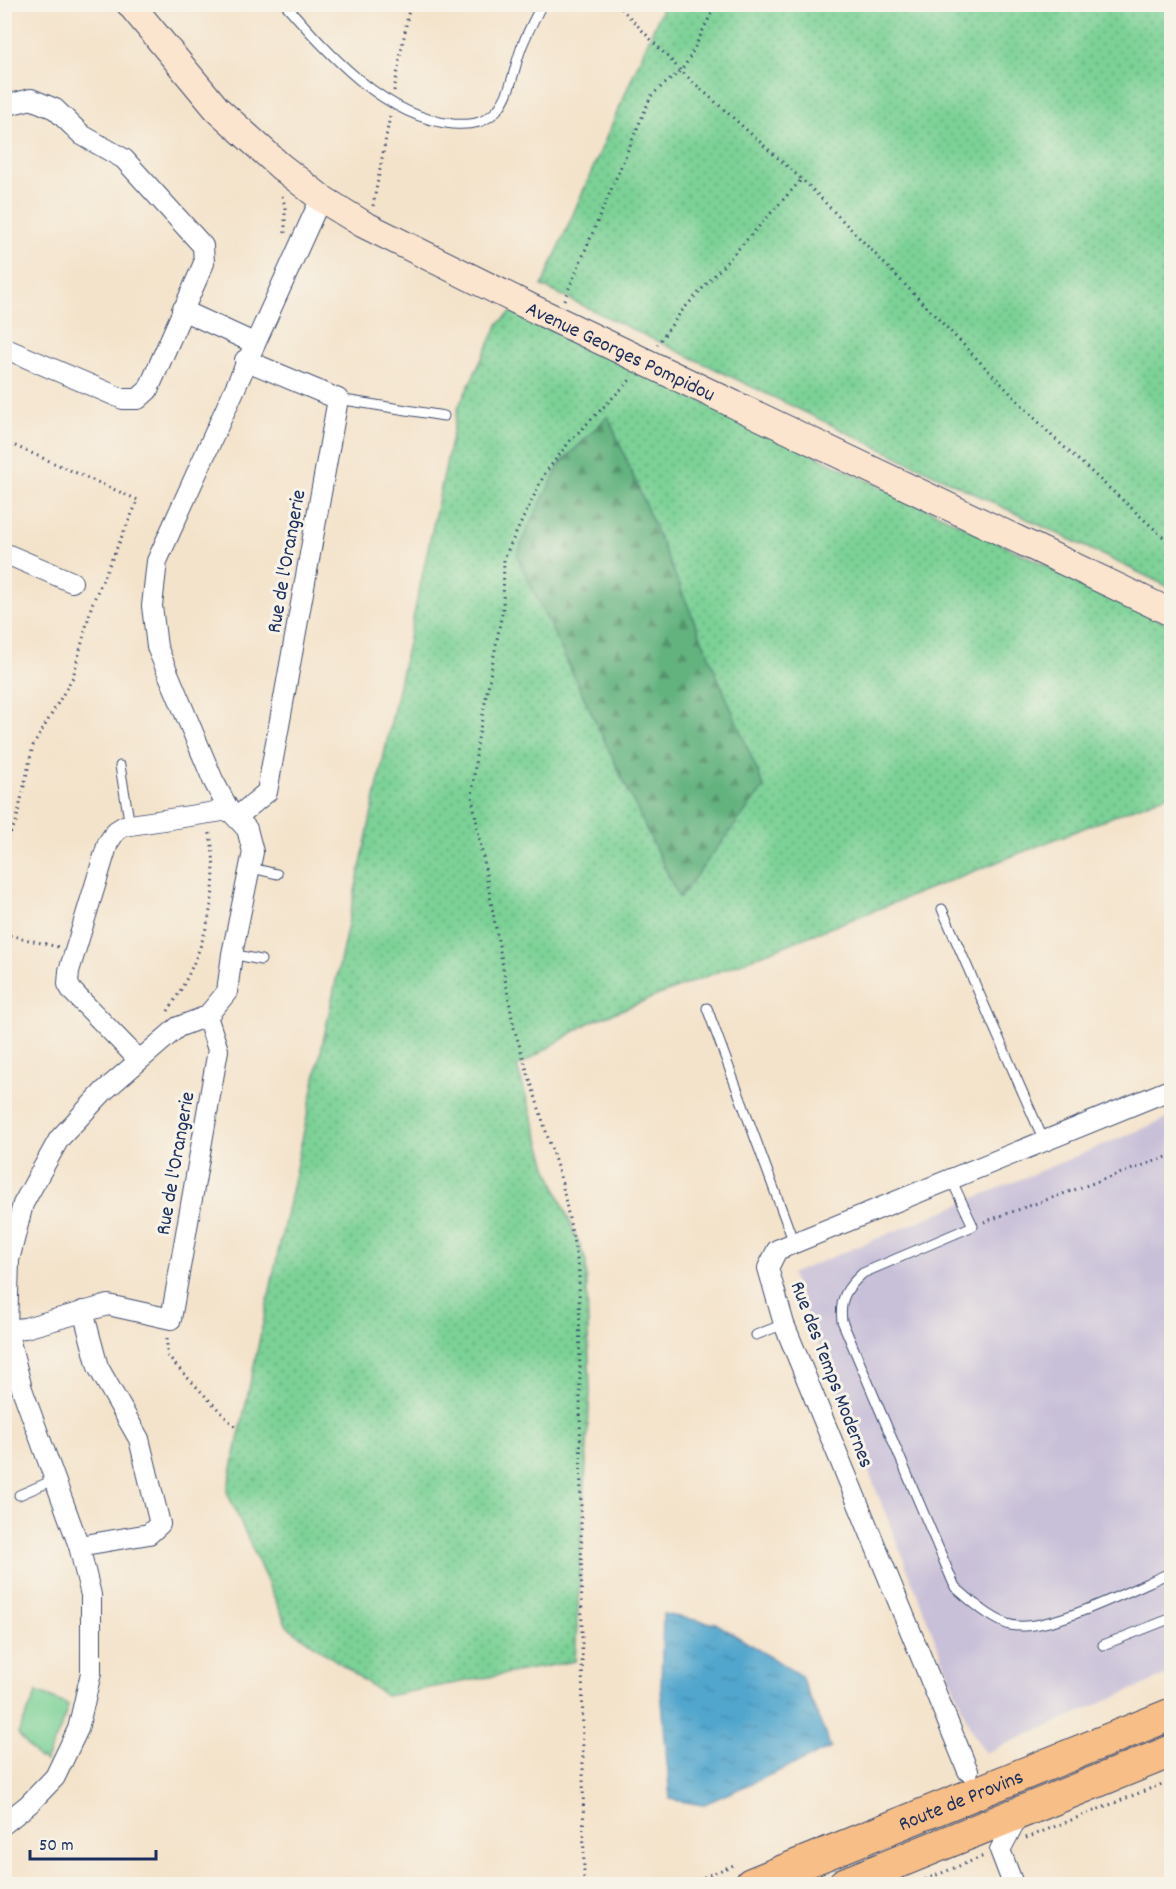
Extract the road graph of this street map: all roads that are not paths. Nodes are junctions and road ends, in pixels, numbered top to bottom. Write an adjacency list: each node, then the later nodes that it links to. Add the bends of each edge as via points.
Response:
1 (130, 4): 5 (main road, Avenue Georges Pompidou, via 217,109)
2 (285, 4): 3 (lane, via 319,42 393,102 422,117 468,125 485,120 504,99 522,45)
3 (542, 4)
4 (4, 106): 6 (street, via 31,99 55,109 82,135 124,159 203,246 204,264)
5 (321, 198): 8 (street); 13 (main road, Avenue Georges Pompidou, via 363,224 534,309)
6 (182, 310): 7 (street, via 148,390 138,399 123,399); 8 (street)
7 (4, 348)
8 (249, 351): 9 (street); 15 (street, via 157,561 152,606 157,647 213,780)
9 (338, 399): 10 (lane); 15 (street, Rue de l'Orangerie, via 267,792)
10 (444, 416)
11 (4, 553): 12 (street)
12 (72, 582)
13 (1172, 613)
14 (120, 765): 16 (lane)
15 (233, 814): 16 (street, Rue de l'Orangerie); 17 (street, via 247,829 253,852)
16 (130, 826): 24 (street, via 116,831 108,843 67,979 72,992)
17 (248, 867): 18 (lane); 20 (street)
18 (277, 874)
19 (942, 909): 26 (lane)
20 (232, 954): 21 (lane); 23 (street, via 227,992)
21 (261, 960)
22 (707, 1008): 28 (lane)
23 (207, 1016): 24 (street, via 178,1027); 29 (street, Rue de l'Orangerie, via 218,1050 169,1328 108,1305)
24 (139, 1060): 31 (street, via 59,1139 23,1204 9,1260)
25 (1172, 1089): 26 (street, Rue des Temps Modernes)
26 (1044, 1142): 27 (street, Rue des Temps Modernes)
27 (951, 1179): 28 (street, Rue des Temps Modernes); 36 (lane, via 973,1226 863,1273 849,1285 840,1305 842,1321 955,1587 979,1608 1008,1624 1033,1626 1061,1619)
28 (794, 1243): 30 (street, Rue des Temps Modernes, via 777,1250 768,1268)
29 (83, 1311): 31 (street); 35 (street, via 98,1367 139,1439 160,1524 149,1534)
30 (784, 1324): 32 (lane); 41 (street, Rue des Temps Modernes)
31 (7, 1330): 33 (street, via 22,1389)
32 (756, 1335)
33 (56, 1479): 34 (lane); 35 (street)
34 (19, 1495)
35 (79, 1546): 45 (street, via 91,1595 91,1673 78,1730 55,1777)
36 (1172, 1572)
37 (1172, 1618): 38 (lane)
38 (1103, 1645)
39 (1172, 1714): 42 (main road, Route de Provins)
40 (1172, 1750): 44 (main road, Route de Provins)
41 (969, 1771): 42 (street); 43 (street)
42 (1009, 1780): 43 (main road, Route de Provins)
43 (948, 1806): 48 (main road, Route de Provins)
44 (1020, 1812): 46 (main road, Route de Provins); 47 (street)
45 (4, 1824)
46 (961, 1836): 47 (street); 49 (main road, Route de Provins)
47 (1000, 1850): 50 (street)
48 (751, 1884)
49 (844, 1884)
50 (1013, 1884)

